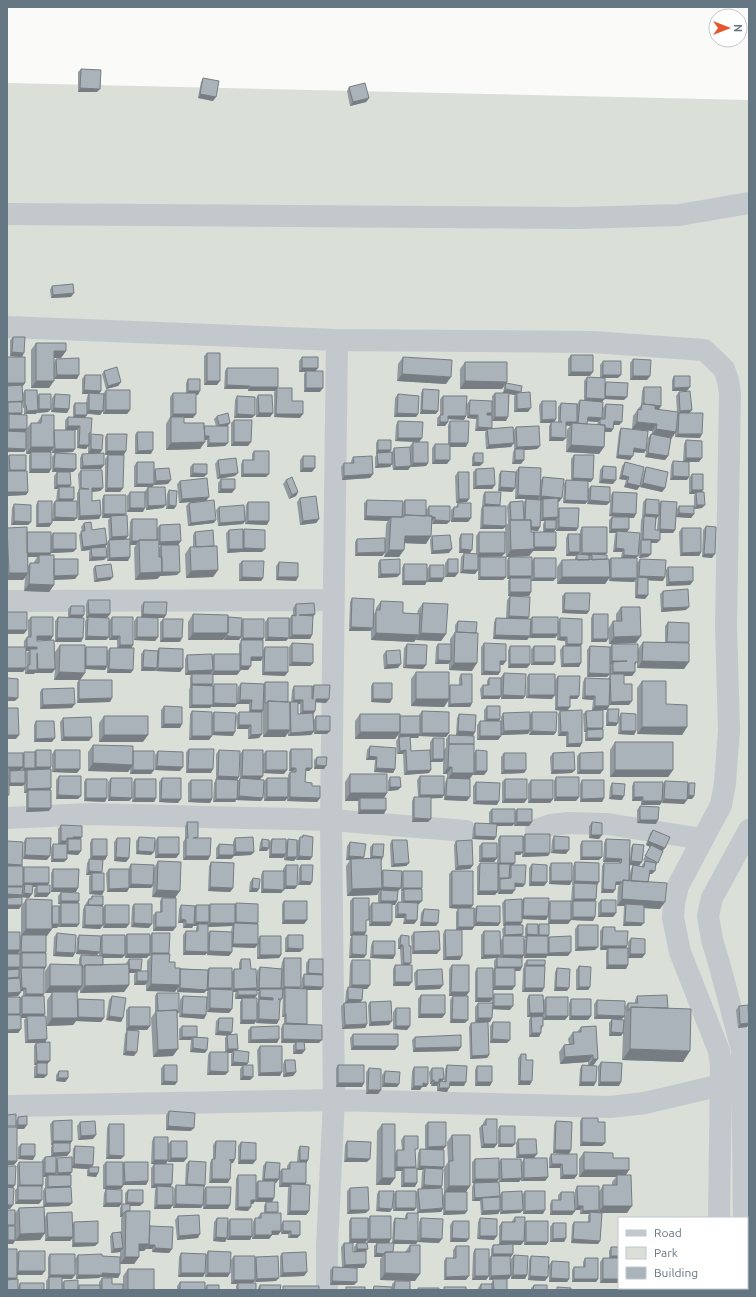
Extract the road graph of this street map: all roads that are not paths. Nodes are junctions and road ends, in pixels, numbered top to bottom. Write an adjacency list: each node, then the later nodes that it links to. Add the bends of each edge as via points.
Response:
1 (749, 203): 2 (street, via 679,215 577,218)
2 (7, 214)
3 (7, 327): 4 (street)
4 (338, 340): 5 (street); 12 (street, via 593,342 648,345 704,350 724,369 730,394 726,626 728,753 721,805)
5 (334, 600): 6 (street); 8 (street)
6 (7, 601)
7 (7, 818): 8 (street, via 90,814)
8 (331, 820): 11 (street); 14 (street)
9 (536, 830): 12 (street, via 568,823 607,824)
10 (749, 830): 17 (street, via 712,898 708,916 712,940 742,1050)
11 (466, 832)
12 (703, 839): 13 (street, via 678,886 672,918 680,952 719,1051)
13 (721, 1085): 14 (street, via 645,1103 610,1107); 16 (street)
14 (334, 1100): 15 (street); 18 (street)
15 (7, 1106)
16 (719, 1217)
17 (744, 1217)
18 (327, 1290)

